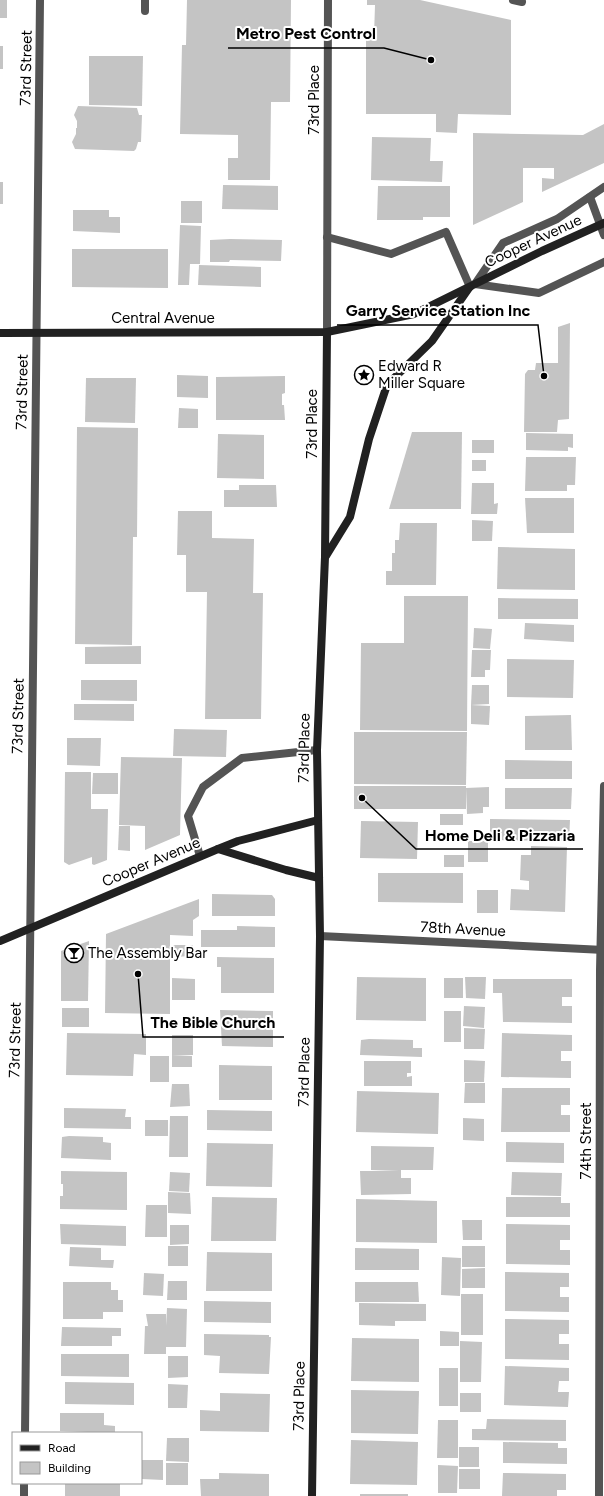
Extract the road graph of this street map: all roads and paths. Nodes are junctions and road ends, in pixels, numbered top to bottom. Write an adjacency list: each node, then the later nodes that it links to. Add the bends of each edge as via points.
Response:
1 (40, 0): 16 (street, 73rd Street)
2 (145, 0): 6 (street)
3 (328, 0): 11 (street, 73rd Place)
4 (513, 0): 5 (street)
5 (522, 2)
6 (145, 12)
7 (604, 187): 8 (street, Cooper Avenue)
8 (590, 197): 9 (street); 13 (street, Cooper Avenue, via 557,219 503,244)
9 (602, 224): 10 (street); 13 (main road, Cooper Avenue)
10 (604, 236)
11 (327, 237): 13 (street, via 391,254 446,232); 15 (street, 73rd Place)
12 (604, 262): 13 (street, Cooper Avenue, via 539,293)
13 (473, 285): 15 (main road, Cooper Avenue, via 414,314); 17 (main road, via 432,341 387,385 369,439 350,518)
14 (0, 332): 16 (main road, Central Avenue)
15 (327, 332): 16 (main road, Central Avenue); 17 (main road, 73rd Place)
16 (37, 333): 24 (street, 73rd Street)
17 (325, 557): 18 (main road, 73rd Place)
18 (317, 750): 20 (main road, 73rd Place); 22 (street, via 242,758 202,786 188,816)
19 (604, 786): 27 (street, 74th Street)
20 (318, 820): 21 (main road, Cooper Avenue, via 238,841); 23 (main road, 73rd Place)
21 (218, 849): 22 (main road, Cooper Avenue); 23 (main road)
22 (200, 856): 24 (main road, Cooper Avenue)
23 (319, 878): 25 (main road, 73rd Place)
24 (30, 929): 26 (main road, Cooper Avenue); 28 (street, 73rd Street)
25 (320, 936): 27 (street, 78th Avenue); 31 (main road, 73rd Place)
26 (0, 941)
27 (602, 950): 32 (street, 74th Street)
28 (24, 1432)
29 (24, 1484): 30 (street)
30 (24, 1496)
31 (312, 1496)
32 (599, 1496)

